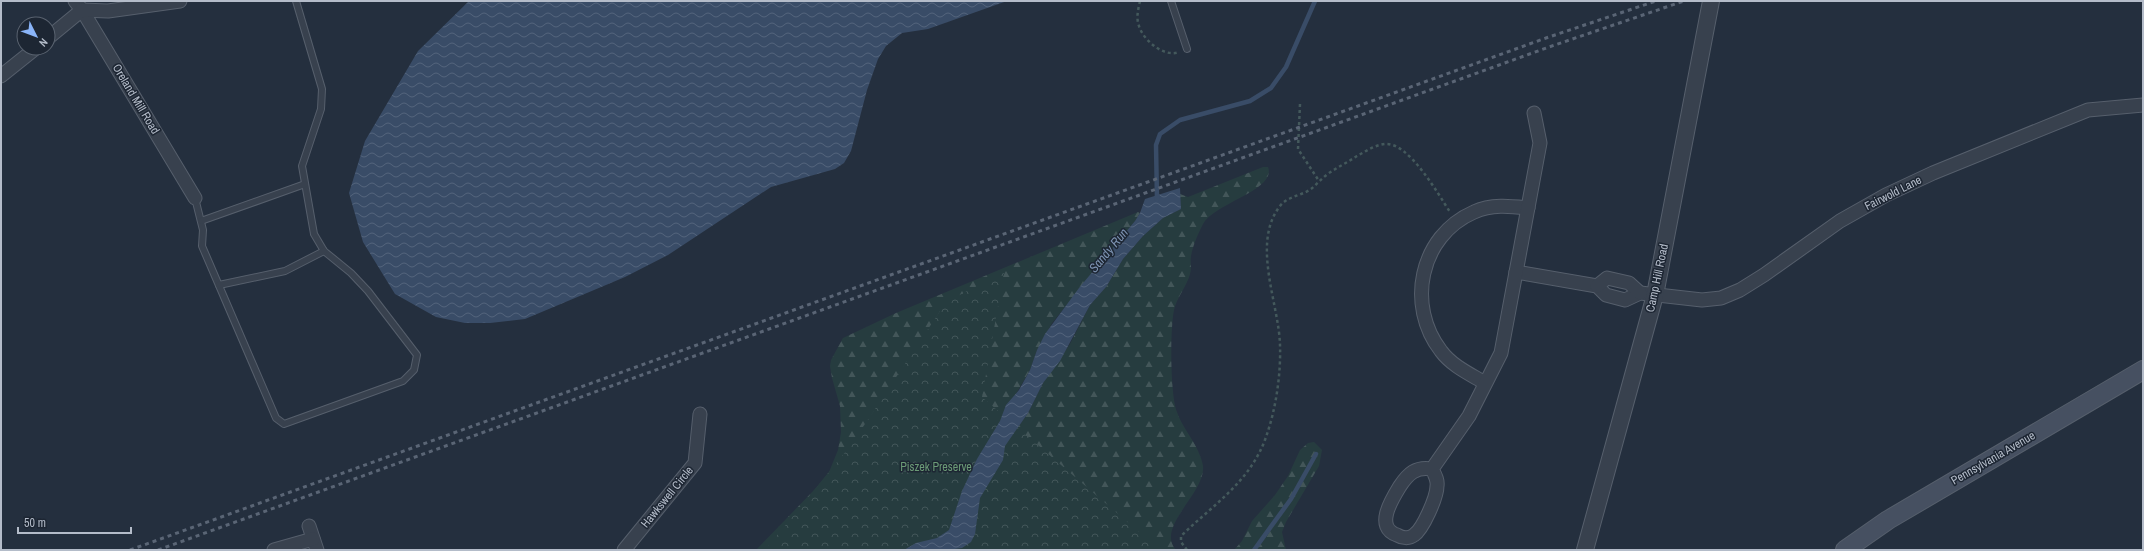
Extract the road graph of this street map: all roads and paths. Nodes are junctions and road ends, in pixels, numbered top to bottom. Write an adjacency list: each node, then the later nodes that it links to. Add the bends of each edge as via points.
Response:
1 (180, 1): 6 (street, via 108,11)
2 (296, 1): 15 (lane, via 322,89 322,109 302,166)
3 (1140, 1): 8 (path, via 1137,16 1139,28 1149,43 1176,54)
4 (1171, 1): 8 (lane)
5 (1711, 1): 23 (street, Camp Hill Road)
6 (78, 6): 7 (street); 16 (street, Oreland Mill Road)
7 (56, 29)
8 (1187, 49)
9 (26, 56): 10 (street)
10 (1, 76)
11 (1300, 104): 14 (path, via 1298,149)
12 (2143, 105): 23 (street, Fairwold Lane, via 2088,110 1933,173 1886,195 1840,221 1764,275 1721,298 1702,300)
13 (1534, 113): 17 (street, via 1540,143)
14 (1319, 181): 19 (path, via 1376,146 1392,145 1404,152 1424,173); 32 (path, via 1304,193 1286,200 1276,213 1270,228 1268,268 1279,329 1280,360 1274,408 1266,438 1247,475 1181,536 1181,542)
15 (305, 184): 18 (lane); 20 (lane, via 314,234)
16 (195, 198): 18 (lane)
17 (1528, 208): 19 (street, via 1493,207 1474,212); 21 (street)
18 (201, 221): 22 (lane, via 202,246)
19 (1456, 222): 25 (street, via 1435,244 1428,258 1422,284 1424,318 1432,338 1442,352 1453,363)
20 (324, 251): 22 (lane, via 285,271); 22 (lane, via 351,273 368,292 417,355 414,370 403,381 284,424 276,418)
21 (1516, 272): 23 (street, via 1597,286 1606,295 1625,300); 25 (street, via 1500,353)
22 (219, 285)
23 (1647, 294): 33 (street, Camp Hill Road)
24 (2143, 370): 34 (main road, Pennsylvania Avenue, via 1888,520)
25 (1485, 383): 27 (street, via 1468,416)
26 (700, 414): 31 (street, Hawkswell Circle, via 695,463)
27 (1432, 469): 27 (street, via 1418,469 1407,475 1385,517 1388,530 1393,534 1406,538 1413,536 1422,526 1437,490)
28 (309, 526): 29 (street)
29 (315, 544): 30 (street)
30 (274, 550)
31 (624, 550)
32 (1187, 550)
33 (1585, 550)
34 (1845, 550)

